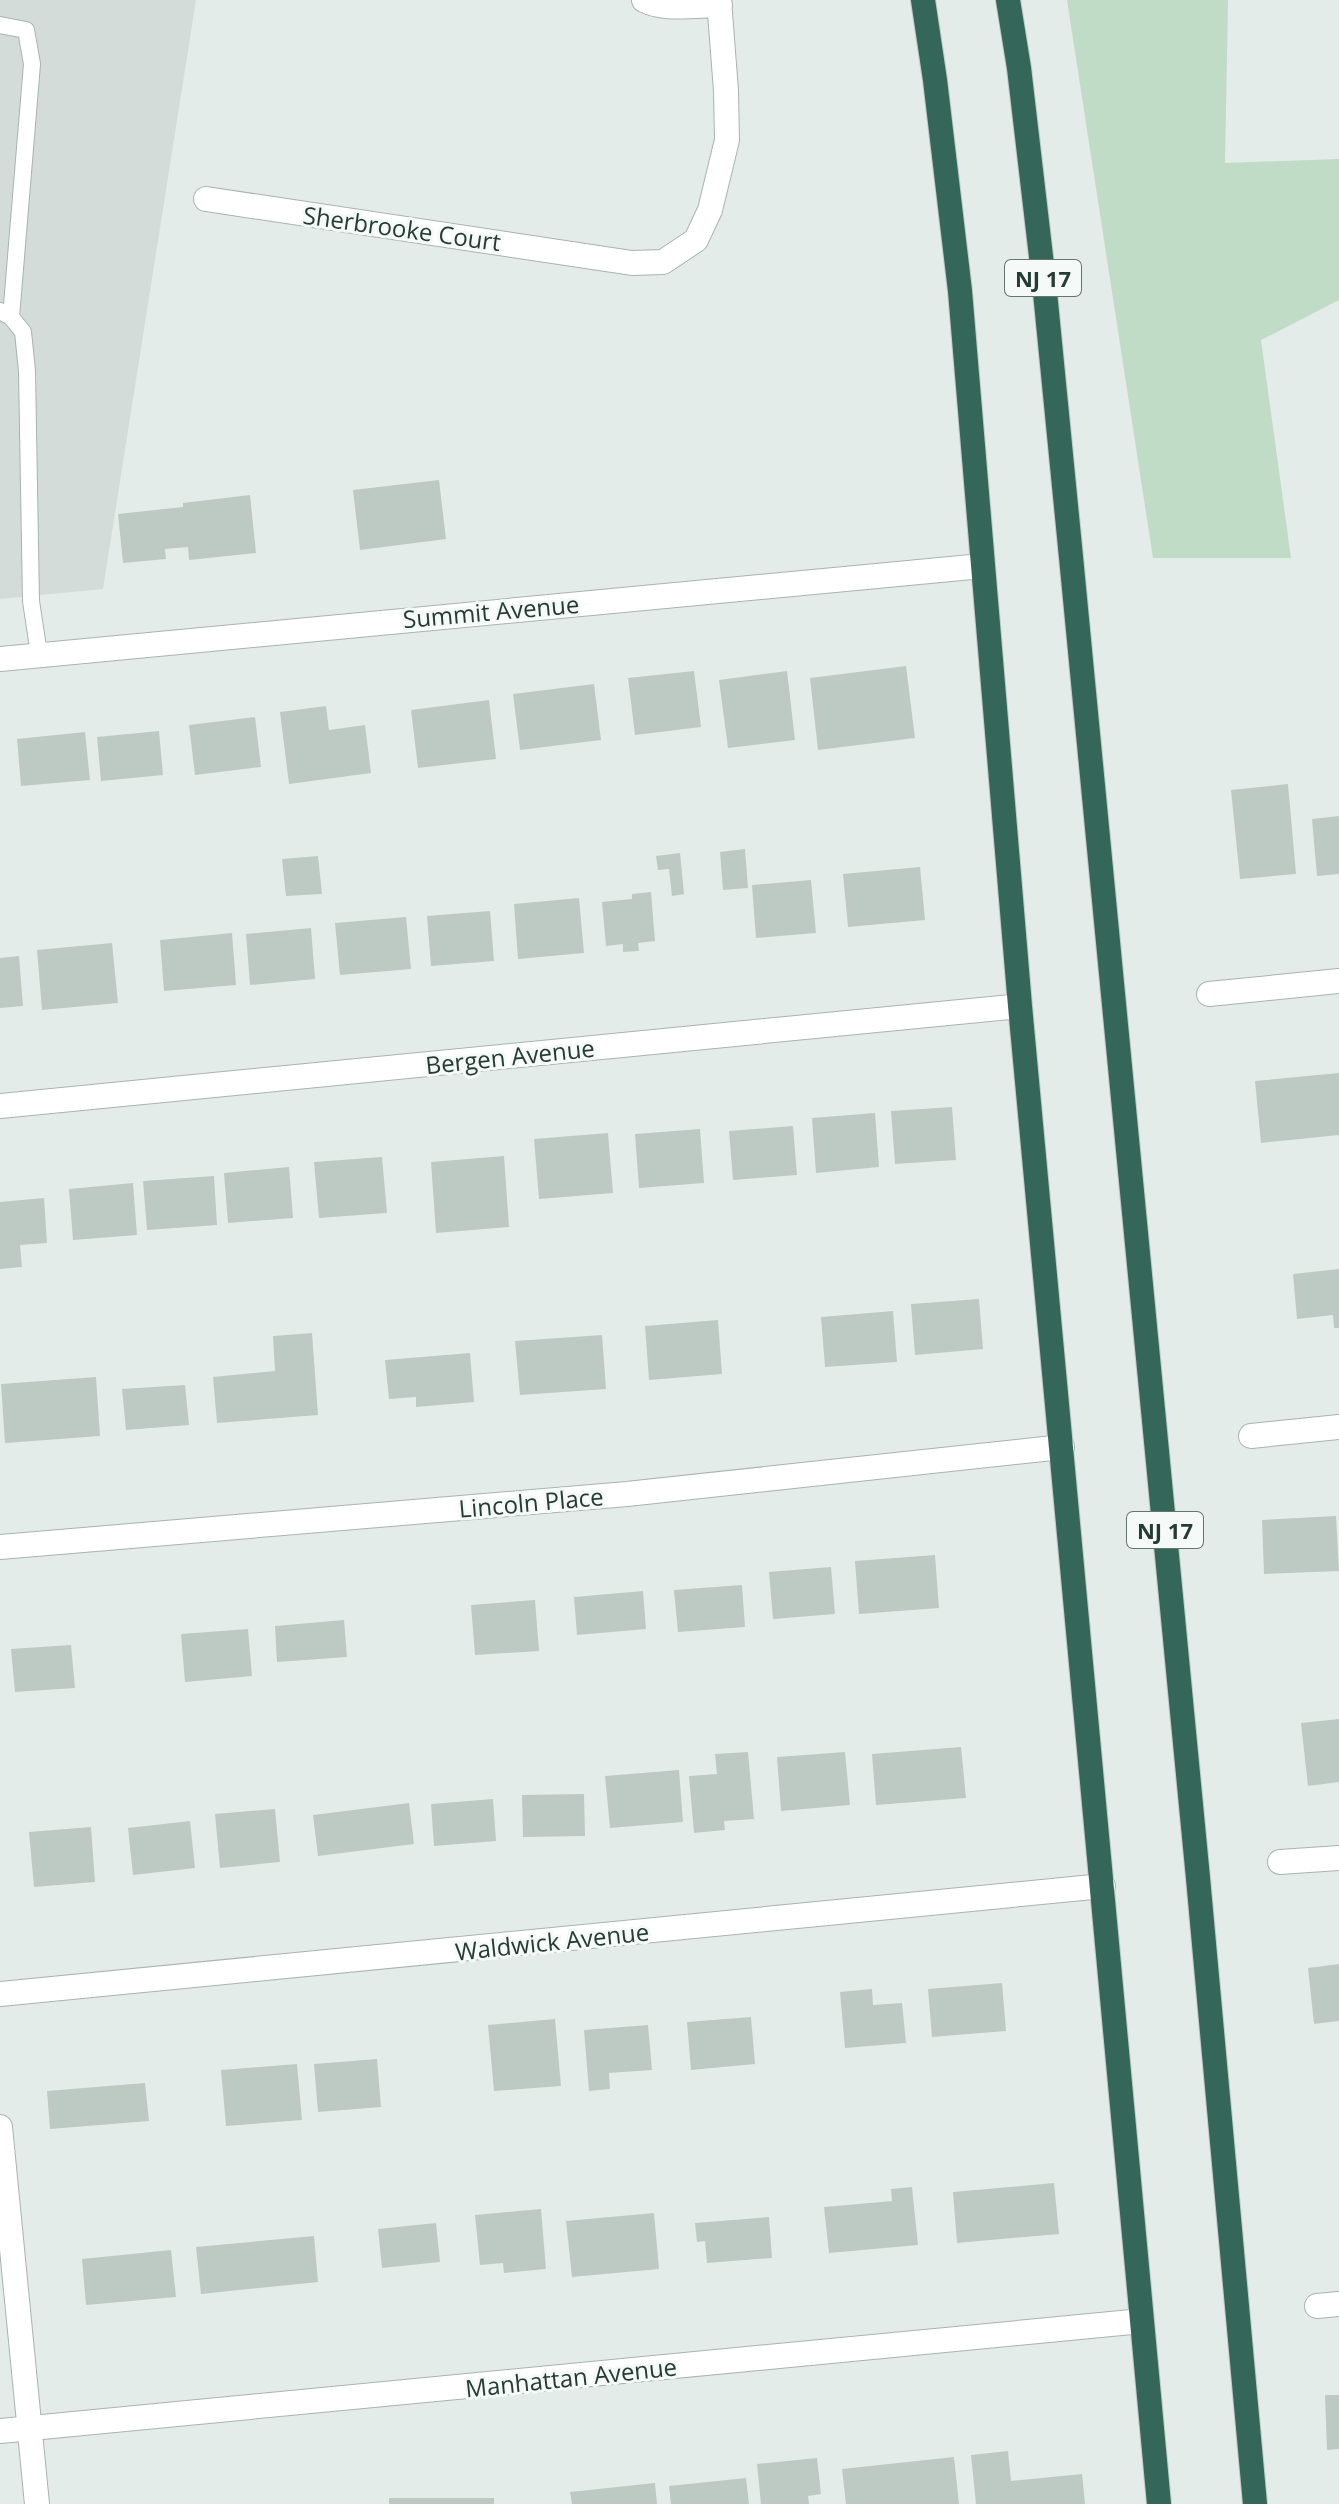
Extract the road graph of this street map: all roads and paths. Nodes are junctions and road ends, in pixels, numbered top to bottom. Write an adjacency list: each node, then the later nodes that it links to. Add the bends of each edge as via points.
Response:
1 (644, 0): 4 (street, via 674,6)
2 (923, 0): 8 (highway, via 960,291)
3 (1008, 0): 29 (highway, NJ 17, via 1068,526)
4 (719, 2): 6 (street, Sherbrooke Court, via 727,140 710,210 696,240 663,262 632,263)
5 (0, 25): 7 (lane, via 26,30 32,64)
6 (206, 199)
7 (5, 314): 9 (lane, via 23,332 27,371 31,601)
8 (982, 566): 9 (street, Summit Avenue); 13 (highway)
9 (39, 654): 10 (street, Summit Avenue)
10 (0, 659)
11 (1339, 981): 12 (street)
12 (1209, 994)
13 (1020, 1006): 14 (street, Bergen Avenue); 17 (highway)
14 (0, 1106)
15 (1339, 1427): 16 (street)
16 (1251, 1436)
17 (1062, 1447): 18 (street, Lincoln Place, via 627,1494); 21 (highway)
18 (0, 1547)
19 (1339, 1858): 20 (street)
20 (1280, 1862)
21 (1103, 1886): 22 (street, Waldwick Avenue); 24 (highway)
22 (0, 1994)
23 (0, 2127): 25 (street)
24 (1142, 2321): 25 (street, Manhattan Avenue); 28 (highway)
25 (29, 2428): 26 (street, Manhattan Avenue); 27 (street)
26 (0, 2431)
27 (37, 2504)
28 (1159, 2504)
29 (1255, 2504)

